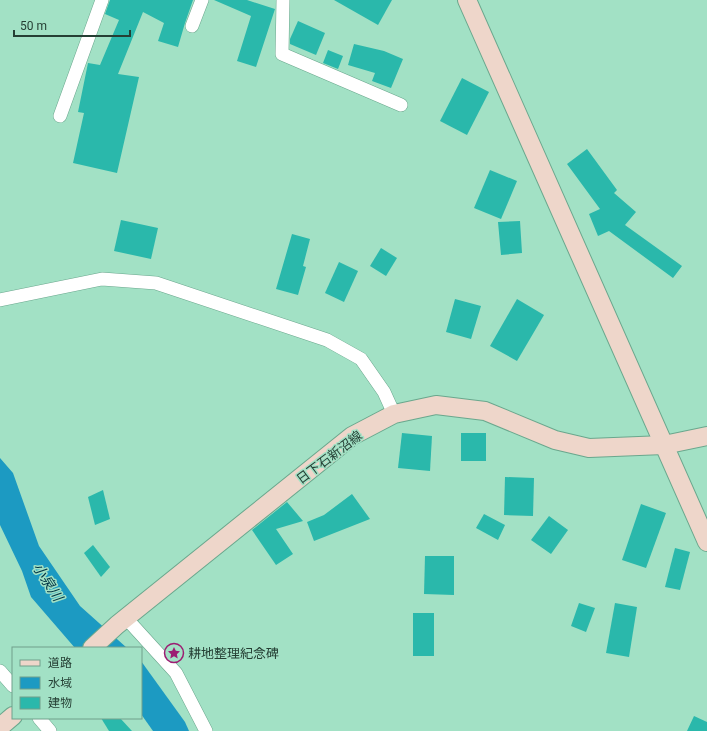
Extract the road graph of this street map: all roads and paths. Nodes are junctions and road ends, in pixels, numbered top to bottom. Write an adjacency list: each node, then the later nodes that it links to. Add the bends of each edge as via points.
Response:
1 (102, 0): 7 (street)
2 (202, 0): 5 (street)
3 (282, 0): 6 (street, via 282,54)
4 (467, 0): 11 (main road)
5 (192, 26)
6 (400, 105)
7 (60, 116)
8 (0, 300): 9 (street, via 102,279 156,283 327,340 361,359 384,392)
9 (394, 414): 11 (main road, 日下石新沼線, via 436,405 485,411 555,440 589,448); 13 (main road, 日下石新沼線, via 352,436)
10 (707, 436): 11 (main road, 日下石新沼線)
11 (664, 445): 12 (main road)
12 (707, 542)
13 (121, 622): 14 (main road, 日下石新沼線); 21 (street, via 176,673)
14 (93, 647)
15 (0, 671): 16 (street)
16 (12, 685)
17 (12, 717): 19 (main road)
18 (40, 719): 20 (street)
19 (0, 726)
20 (50, 731)
21 (206, 731)

